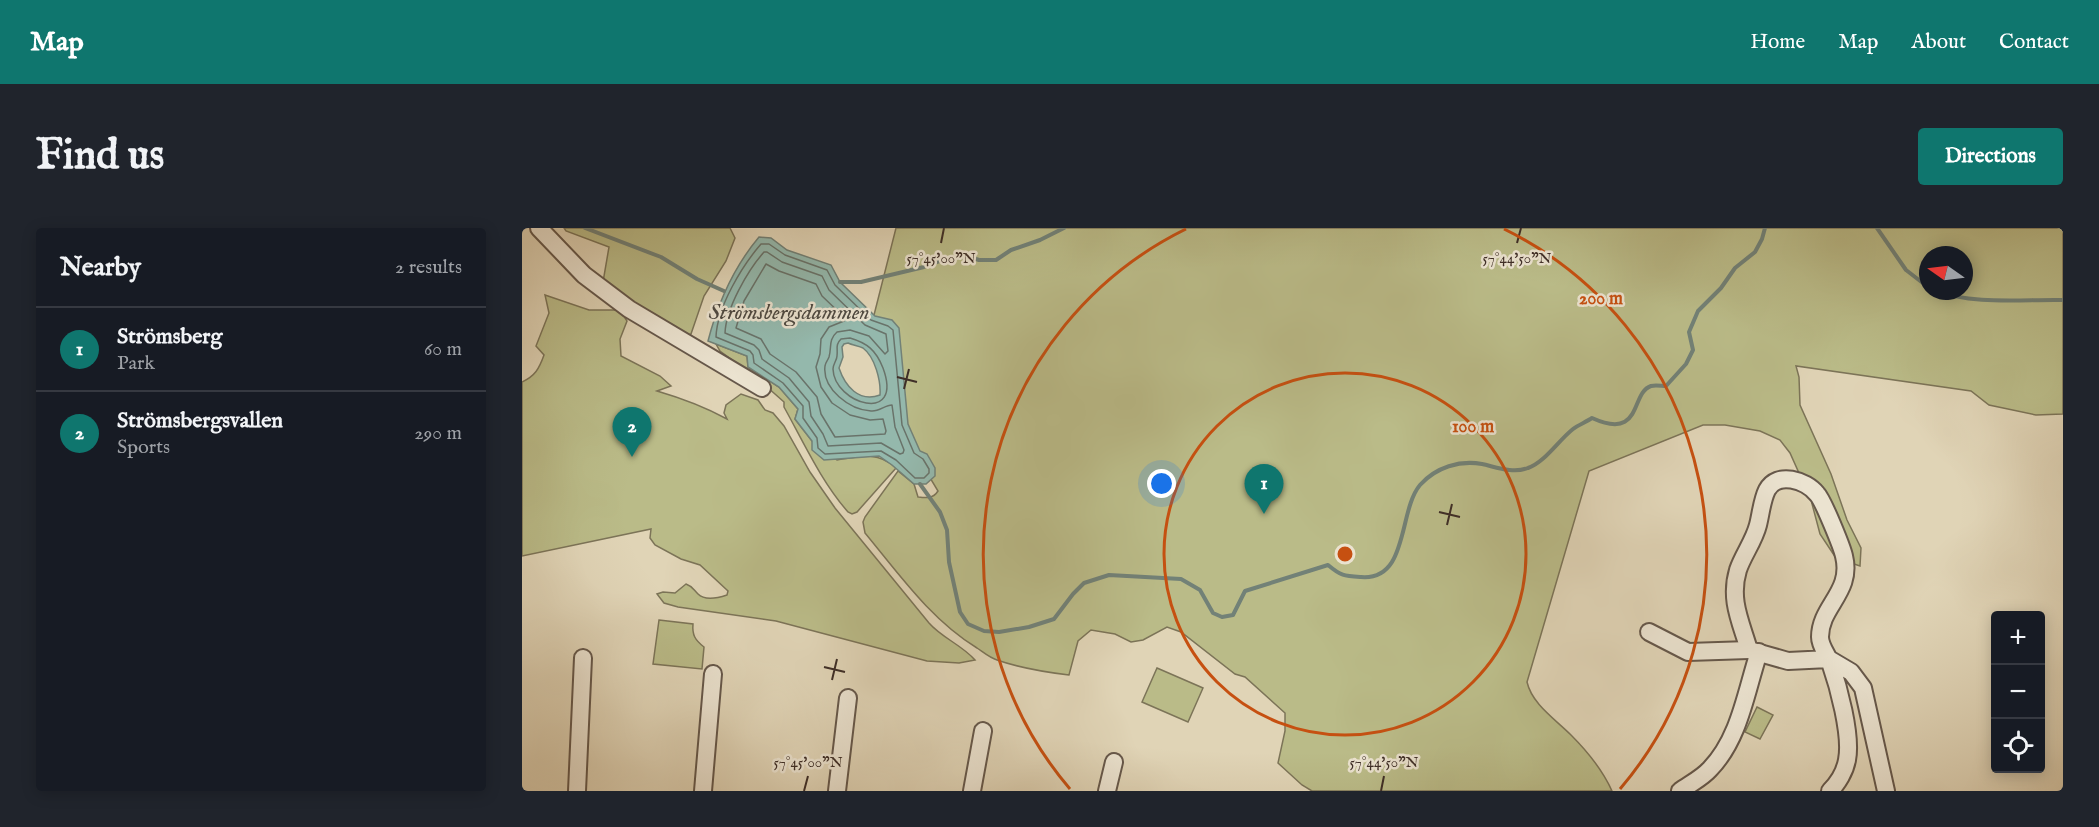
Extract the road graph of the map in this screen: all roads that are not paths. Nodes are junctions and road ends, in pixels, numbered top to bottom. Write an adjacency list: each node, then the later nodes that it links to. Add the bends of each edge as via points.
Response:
1 (547, 231): 2 (street, via 584,275 629,309)
2 (762, 388)
3 (1649, 632): 4 (street, via 1688,652)
4 (1754, 651): 6 (street, via 1788,661); 6 (street, via 1734,601 1738,571 1757,528 1767,490 1780,478 1793,479 1817,494 1846,564 1843,586 1827,613 1820,637); 16 (street, via 1739,720 1726,748 1709,771)
5 (583, 658): 11 (street)
6 (1829, 659): 17 (street, via 1847,735 1847,760); 18 (street, via 1851,672 1863,688)
7 (713, 674): 12 (street)
8 (848, 698): 13 (street)
9 (982, 731): 14 (street)
10 (1114, 762): 15 (street)
11 (577, 791)
12 (703, 791)
13 (837, 791)
14 (972, 791)
15 (1107, 791)
16 (1680, 791)
17 (1830, 791)
18 (1886, 791)

